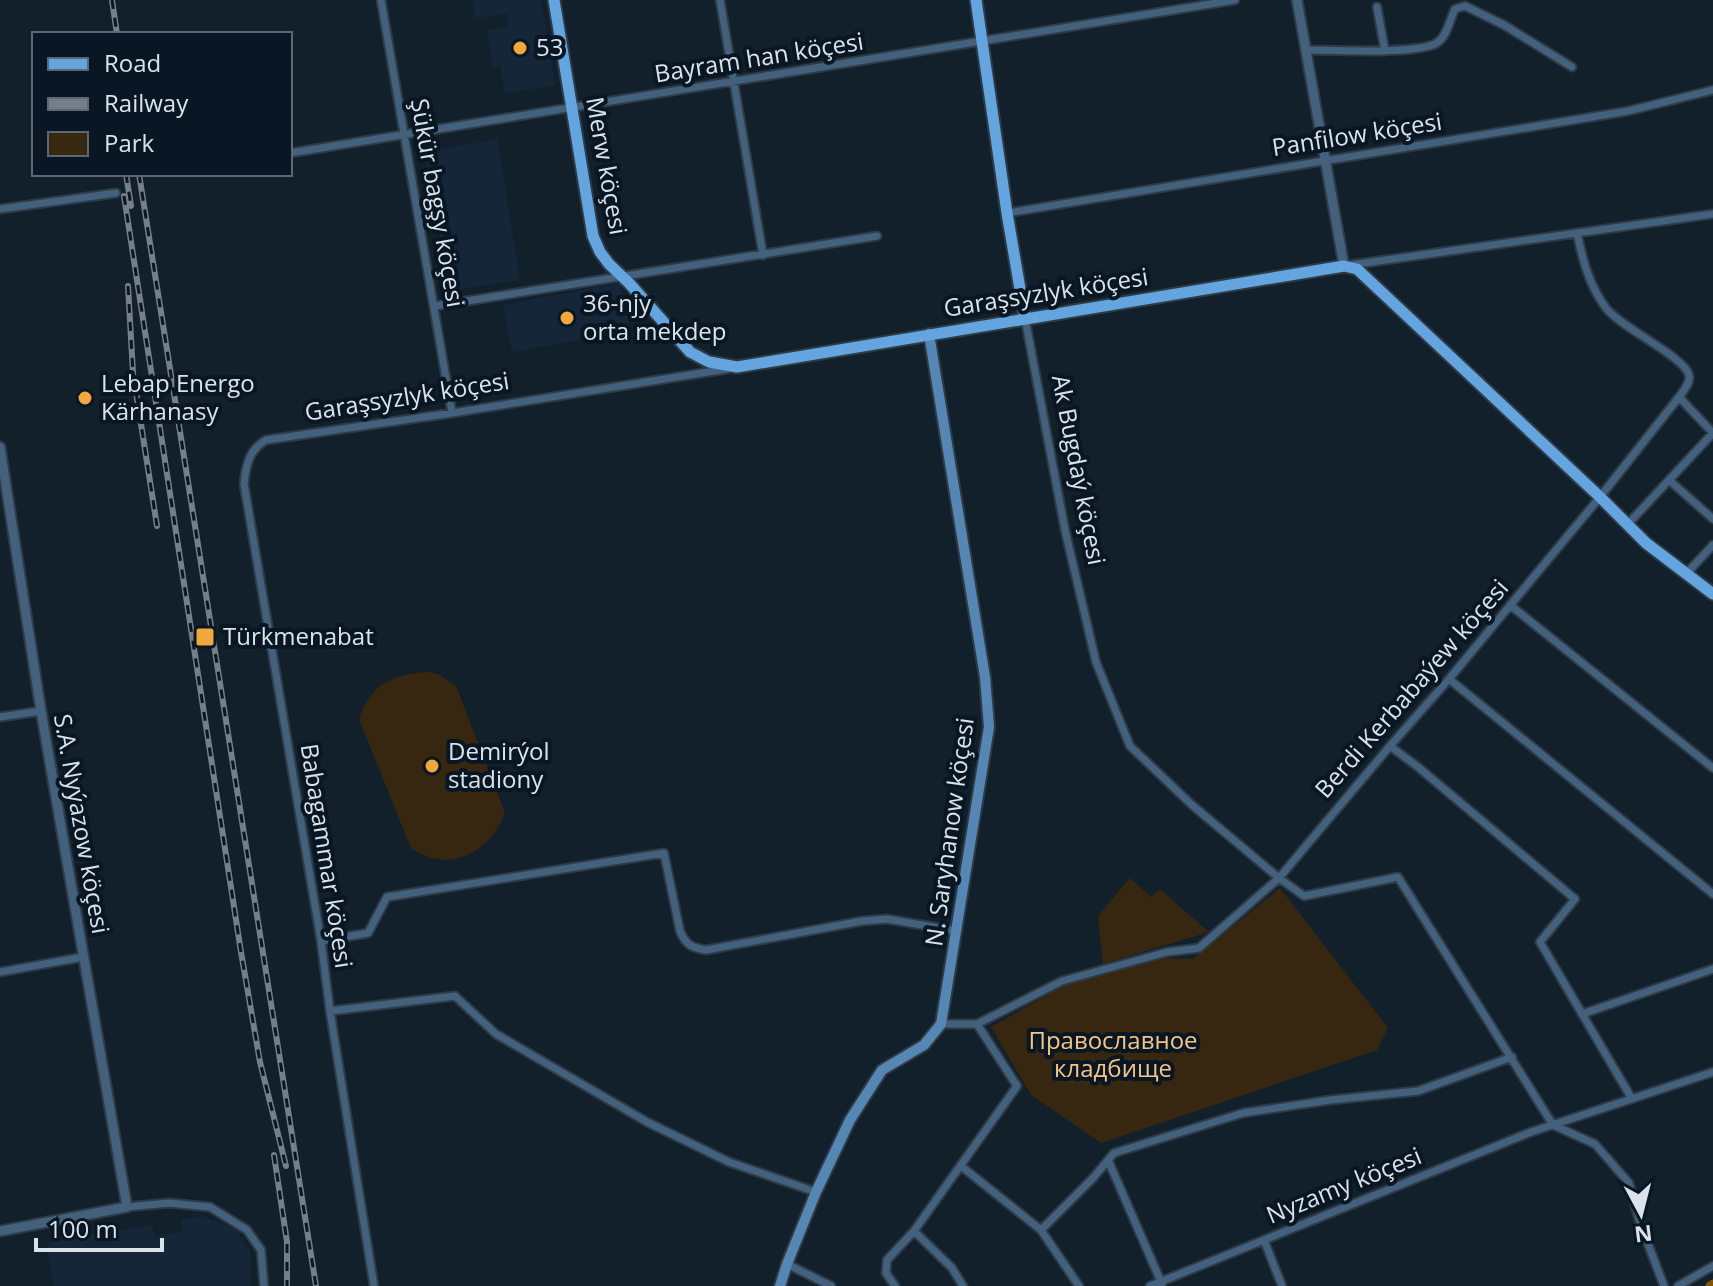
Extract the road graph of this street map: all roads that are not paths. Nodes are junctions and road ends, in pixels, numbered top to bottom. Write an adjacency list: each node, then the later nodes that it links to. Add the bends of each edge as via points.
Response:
1 (381, 0): 15 (street, Şükür bagşy köçesi)
2 (554, 0): 14 (main road, Merw köçesi)
3 (720, 0): 12 (street)
4 (976, 0): 8 (main road, Ak Bugdaý köçesi)
5 (1235, 0): 8 (street, Bayram han köçesi)
6 (1297, 0): 9 (street)
7 (1377, 7): 10 (street)
8 (983, 42): 12 (street, Bayram han köçesi); 20 (main road, Ak Bugdaý köçesi)
9 (1306, 50): 10 (street); 17 (street)
10 (1385, 51): 11 (street, via 1437,43 1455,9 1465,6)
11 (1572, 67)
12 (734, 83): 14 (street, Bayram han köçesi); 24 (street)
13 (1713, 90): 17 (street, Panfilow köçesi, via 1628,111)
14 (572, 107): 15 (street, Bayram han köçesi); 26 (main road, Merw köçesi, via 593,236)
15 (405, 135): 16 (street, Bayram han köçesi); 27 (street, Şükür bagşy köçesi)
16 (292, 153)
17 (1325, 160): 20 (street, Panfilow köçesi); 25 (street)
18 (116, 193): 19 (street)
19 (0, 209)
20 (1007, 213): 28 (main road, Ak Bugdaý köçesi)
21 (1713, 214): 22 (street)
22 (1577, 233): 25 (street); 31 (street, via 1588,278 1608,311 1688,371)
23 (877, 236): 24 (street)
24 (763, 255): 26 (street)
25 (1344, 266): 28 (main road, Garaşsyzlyk köçesi); 38 (main road, via 1357,269)
26 (621, 275): 27 (street); 30 (main road, Merw köçesi, via 690,352)
27 (435, 306): 32 (street, Şükür bagşy köçesi)
28 (1025, 318): 29 (main road, Garaşsyzlyk köçesi); 50 (street, Ak Bugdaý köçesi, via 1096,662 1130,746)
29 (929, 334): 30 (main road, Garaşsyzlyk köçesi); 52 (main road, N. Saryhanow köçesi, via 989,727)
30 (737, 367): 32 (street, Garaşsyzlyk köçesi)
31 (1679, 397): 33 (street); 38 (street, Berdi Kerbabaýew köçesi)
32 (452, 413): 34 (street, Garaşsyzlyk köçesi)
33 (1713, 433): 37 (street)
34 (266, 440): 53 (street, Babagammar köçesi, via 250,455 244,484)
35 (0, 447): 36 (street, S.A. Nyýazow köçesi)
36 (1, 461): 46 (street, S.A. Nyýazow köçesi)
37 (1669, 480): 39 (street); 40 (street)
38 (1600, 497): 40 (main road); 44 (street, Berdi Kerbabaýew köçesi)
39 (1713, 519)
40 (1627, 525): 42 (main road)
41 (1713, 545): 42 (street)
42 (1686, 574): 43 (main road)
43 (1713, 594)
44 (1510, 605): 45 (street, Berdi Kerbabaýew köçesi); 49 (street)
45 (1449, 679): 48 (street, Berdi Kerbabaýew köçesi); 51 (street)
46 (41, 711): 47 (street); 54 (street, S.A. Nyýazow köçesi)
47 (0, 717)
48 (1390, 746): 50 (street, Berdi Kerbabaýew köçesi); 58 (street, via 1575,899 1540,942)
49 (1713, 768)
50 (1279, 878): 60 (street, Berdi Kerbabaýew köçesi, via 1199,948 1062,981); 61 (street, Ak Bugdaý köçesi, via 1304,896 1398,877)
51 (1713, 894)
52 (957, 931): 53 (street, via 887,919 693,948 680,931 664,853 387,897 368,933); 59 (main road, N. Saryhanow köçesi)
53 (321, 941): 57 (street, Babagammar köçesi)
54 (83, 957): 56 (street); 68 (street, S.A. Nyýazow köçesi)
55 (1713, 969): 58 (street)
56 (0, 972)
57 (330, 1011): 67 (street, via 455,996 496,1034 647,1122 729,1162); 77 (street, Babagammar köçesi)
58 (1582, 1014): 63 (street)
59 (941, 1024): 60 (street, Berdi Kerbabaýew köçesi); 67 (main road, via 924,1045 882,1070 850,1120)
60 (977, 1024): 66 (street, via 1017,1086)
61 (1512, 1057): 64 (street); 65 (street, via 1418,1091 1243,1113 1114,1153)
62 (1713, 1072): 63 (street, Nyzamy köçesi)
63 (1632, 1099): 64 (street, Nyzamy köçesi)
64 (1553, 1125): 72 (street, Nyzamy köçesi); 85 (street, via 1595,1144 1629,1183)
65 (1108, 1160): 69 (street); 75 (street)
66 (961, 1166): 69 (street); 71 (street)
67 (816, 1192): 73 (main road)
68 (127, 1207): 70 (street); 76 (street, via 210,1207 247,1230 261,1250)
69 (1041, 1230): 82 (street)
70 (0, 1231)
71 (914, 1231): 80 (street, via 887,1260 886,1273); 81 (street)
72 (1264, 1240): 75 (street, Nyzamy köçesi); 84 (street)
73 (787, 1264): 78 (main road); 79 (street)
74 (1713, 1266): 86 (street)
75 (1162, 1284): 83 (street, Nyzamy köçesi)
76 (265, 1285)
77 (374, 1286)
78 (780, 1286)
79 (831, 1286)
80 (895, 1286)
81 (963, 1286)
82 (1079, 1286)
83 (1150, 1286)
84 (1282, 1286)
85 (1664, 1286)
86 (1678, 1286)

